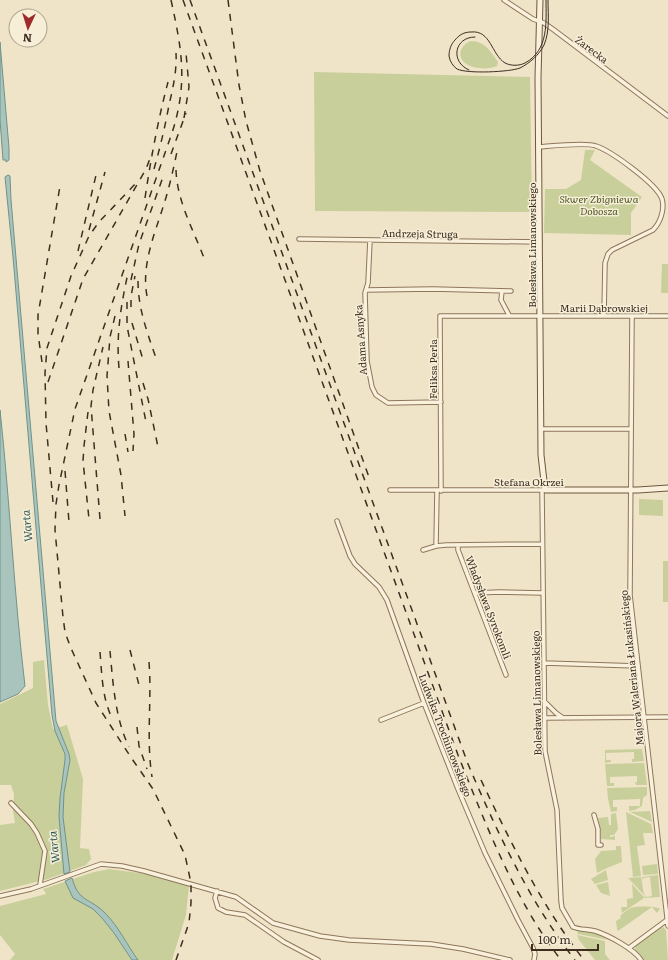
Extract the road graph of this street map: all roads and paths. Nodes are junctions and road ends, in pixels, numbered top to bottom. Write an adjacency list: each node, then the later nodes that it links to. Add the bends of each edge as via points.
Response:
1 (504, 0): 3 (street, Żarecka)
2 (540, 0): 3 (street, Bolesława Limanowskiego)
3 (539, 22): 4 (street, Żarecka, via 554,30); 5 (street, Bolesława Limanowskiego)
4 (668, 116)
5 (539, 147): 8 (street, Bolesława Limanowskiego); 14 (street, via 586,144 596,146 643,178 654,187 662,199 663,206 658,225 608,254 605,263)
6 (299, 239): 7 (street, Andrzeja Struga)
7 (370, 240): 8 (street, Andrzeja Struga); 9 (street, Adama Asnyka)
8 (540, 242): 13 (street, Bolesława Limanowskiego)
9 (366, 290): 10 (street); 17 (street, Adama Asnyka, via 367,361 376,395 388,403)
10 (502, 291): 11 (street); 12 (street, via 501,300)
11 (511, 291)
12 (509, 315): 13 (street, Feliksa Perla); 17 (street, Feliksa Perla, via 440,316)
13 (540, 315): 14 (street, Marii Dąbrowskiej); 18 (street, Bolesława Limanowskiego)
14 (604, 315): 15 (street, Marii Dąbrowskiej)
15 (632, 316): 16 (street, Marii Dąbrowskiej); 19 (street, Majora Waleriana Łukasińskiego)
16 (668, 316)
17 (441, 402): 24 (street, Feliksa Perla)
18 (541, 429): 19 (street); 22 (street, Bolesława Limanowskiego)
19 (631, 429): 23 (street, Majora Waleriana Łukasińskiego)
20 (668, 488): 23 (street, Stefana Okrzei)
21 (390, 490): 24 (street, Stefana Okrzei)
22 (544, 490): 23 (street, Stefana Okrzei); 24 (street, Stefana Okrzei); 26 (street, Bolesława Limanowskiego)
23 (632, 490): 33 (street, Majora Waleriana Łukasińskiego, via 630,595)
24 (439, 491): 28 (street, Feliksa Perla)
25 (337, 521): 36 (street, Ludwika Trochimowskiego, via 355,564 379,587 387,600)
26 (542, 544): 27 (street); 30 (street, Bolesława Limanowskiego)
27 (458, 545): 28 (street); 31 (street, Władysława Syrokomli)
28 (436, 546): 29 (street)
29 (423, 550)
30 (543, 593): 31 (street); 32 (street, Bolesława Limanowskiego)
31 (476, 594): 34 (street, Władysława Syrokomli)
32 (544, 663): 33 (street); 35 (street, Bolesława Limanowskiego)
33 (638, 666): 37 (street, Majora Waleriana Łukasińskiego)
34 (506, 675)
35 (544, 701): 39 (street, Bolesława Limanowskiego); 40 (street)
36 (424, 703): 41 (street); 53 (street, Ludwika Trochimowskiego, via 485,853 534,948)
37 (645, 717): 38 (street); 40 (street); 48 (street, Majora Waleriana Łukasińskiego)
38 (668, 717)
39 (544, 718): 40 (street); 50 (street, Bolesława Limanowskiego, via 545,758 557,810 562,908 573,927 598,932)
40 (564, 718)
41 (381, 720)
42 (11, 803): 45 (street, via 31,824 45,851)
43 (594, 815): 44 (street, via 598,829 598,845)
44 (601, 845)
45 (40, 886): 46 (street, via 101,864 144,871); 47 (street)
46 (216, 891): 51 (street, via 218,908 226,912 245,914 284,942); 52 (street, via 236,897 273,922 320,936 431,944)
47 (0, 896)
48 (668, 920): 49 (street, Majora Waleriana Łukasińskiego); 50 (street)
49 (668, 926)
50 (629, 948): 54 (street, Bolesława Limanowskiego)
51 (318, 960)
52 (510, 960)
53 (534, 960)
54 (641, 960)

